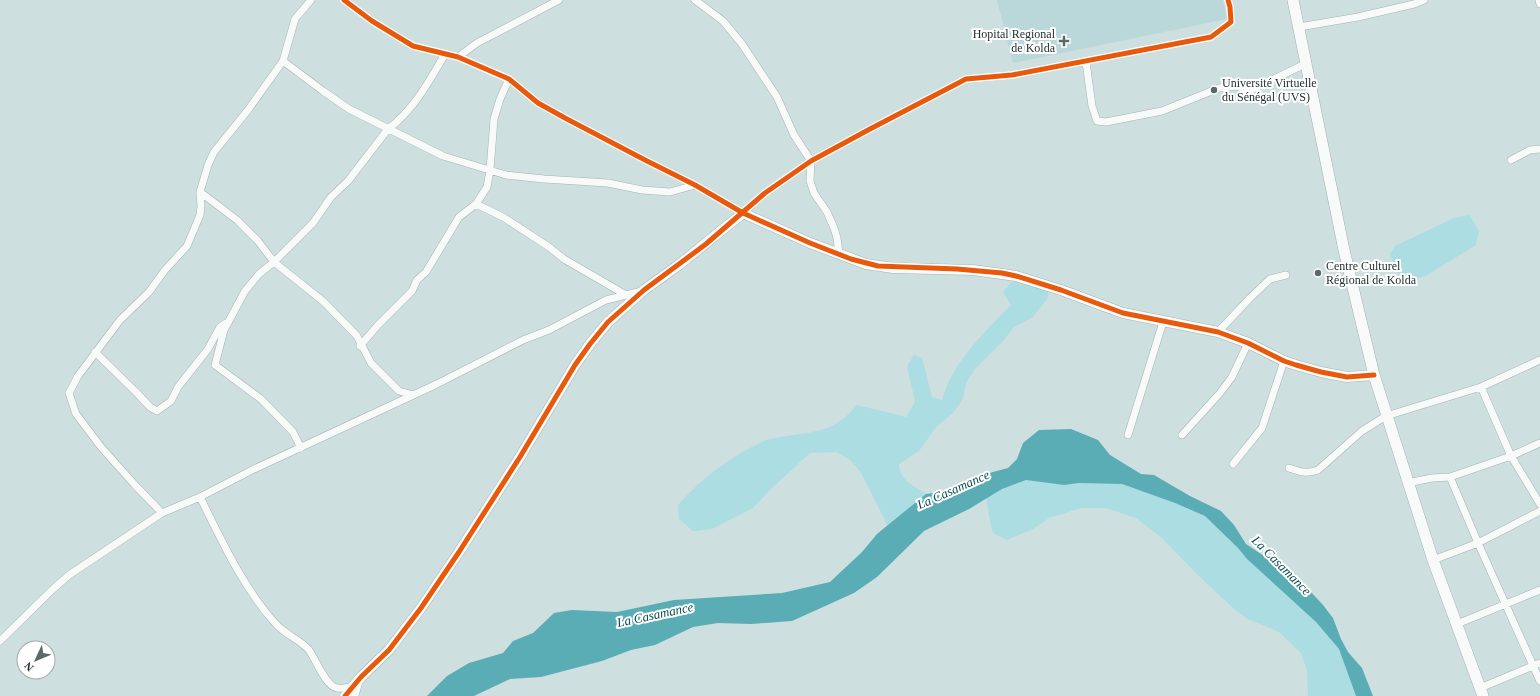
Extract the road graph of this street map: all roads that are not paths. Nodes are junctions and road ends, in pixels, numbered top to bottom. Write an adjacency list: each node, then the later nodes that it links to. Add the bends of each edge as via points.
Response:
1 (311, 0): 13 (street, via 295,19)
2 (344, 0): 11 (street, via 413,46)
3 (559, 0): 12 (street, via 477,43)
4 (695, 0): 20 (street, via 723,20 742,44 777,97 794,135)
5 (1228, 0): 14 (street, via 1231,22 1211,37)
6 (1293, 0): 10 (main road)
7 (1424, 0): 10 (street, via 1358,17)
8 (1539, 0): 9 (street)
9 (1540, 4)
10 (1298, 27): 15 (main road)
11 (444, 54): 12 (street); 17 (street, via 426,86)
12 (458, 57): 16 (street)
13 (283, 61): 17 (street, via 349,109); 23 (street, via 214,152)
14 (1086, 62): 15 (street, via 1092,106 1097,121 1106,122 1162,111 1219,88 1237,86 1249,91); 20 (street, via 1012,75 966,79)
15 (1305, 64): 39 (main road, via 1344,250)
16 (509, 80): 21 (street, via 494,119); 22 (street, via 538,103 571,122)
17 (388, 129): 21 (street, via 443,156); 27 (street, via 348,180 331,197 313,223)
18 (1540, 149): 19 (street, via 1530,150)
19 (1511, 160)
20 (811, 161): 25 (street, via 765,193); 26 (street, via 810,181 834,228)
21 (490, 170): 22 (street, via 506,175 608,183 642,190 670,192); 24 (street, via 487,187)
22 (695, 185): 25 (street)
23 (200, 192): 27 (street, via 237,220); 36 (street, via 200,215 187,246 149,292 120,320)
24 (476, 204): 30 (street, via 503,217 564,259); 35 (street, via 459,217 412,291)
25 (743, 213): 26 (street); 29 (street)
26 (839, 254): 32 (street, via 878,266 1002,273 1061,290 1123,313)
27 (274, 262): 31 (street, via 259,274 245,291); 35 (street, via 324,302 356,336)
28 (1286, 275): 33 (street, via 1270,279)
29 (644, 290): 30 (street); 64 (street, via 608,322 590,344 421,608)
30 (626, 295): 41 (street, via 606,300)
31 (229, 320): 36 (street, via 220,327 208,349 178,387 171,401 157,411); 46 (street, via 215,365 261,399 293,432)
32 (1162, 322): 33 (street); 43 (street)
33 (1218, 332): 34 (street)
34 (1248, 343): 38 (street); 44 (street, via 1232,377)
35 (360, 346): 41 (street, via 371,363 399,391)
36 (96, 352): 55 (street, via 69,393 76,414 134,484)
37 (1540, 360): 40 (street)
38 (1284, 361): 39 (street, via 1347,377); 48 (street, via 1262,428)
39 (1374, 375): 42 (main road)
40 (1481, 387): 42 (street); 47 (street)
41 (413, 395): 46 (street)
42 (1386, 416): 49 (street, via 1362,431 1318,470 1309,473); 51 (main road)
43 (1128, 435)
44 (1182, 435)
45 (1540, 443): 47 (street)
46 (301, 448): 52 (street)
47 (1511, 456): 50 (street); 53 (street)
48 (1233, 464)
49 (1289, 468)
50 (1450, 477): 51 (street); 56 (street)
51 (1407, 483): 57 (main road)
52 (200, 497): 55 (street); 64 (street, via 239,573 275,624 308,648 329,685 336,688)
53 (1540, 504)
54 (1540, 511): 56 (street)
55 (162, 513): 61 (street, via 69,575)
56 (1478, 543): 57 (street); 59 (street)
57 (1433, 560): 60 (main road)
58 (1540, 590): 59 (street)
59 (1505, 605): 60 (street); 62 (street)
60 (1457, 624): 65 (main road)
61 (0, 641)
62 (1537, 665): 63 (street); 65 (street)
63 (1540, 681)
64 (357, 686): 66 (street)
65 (1482, 692)
66 (345, 696)

